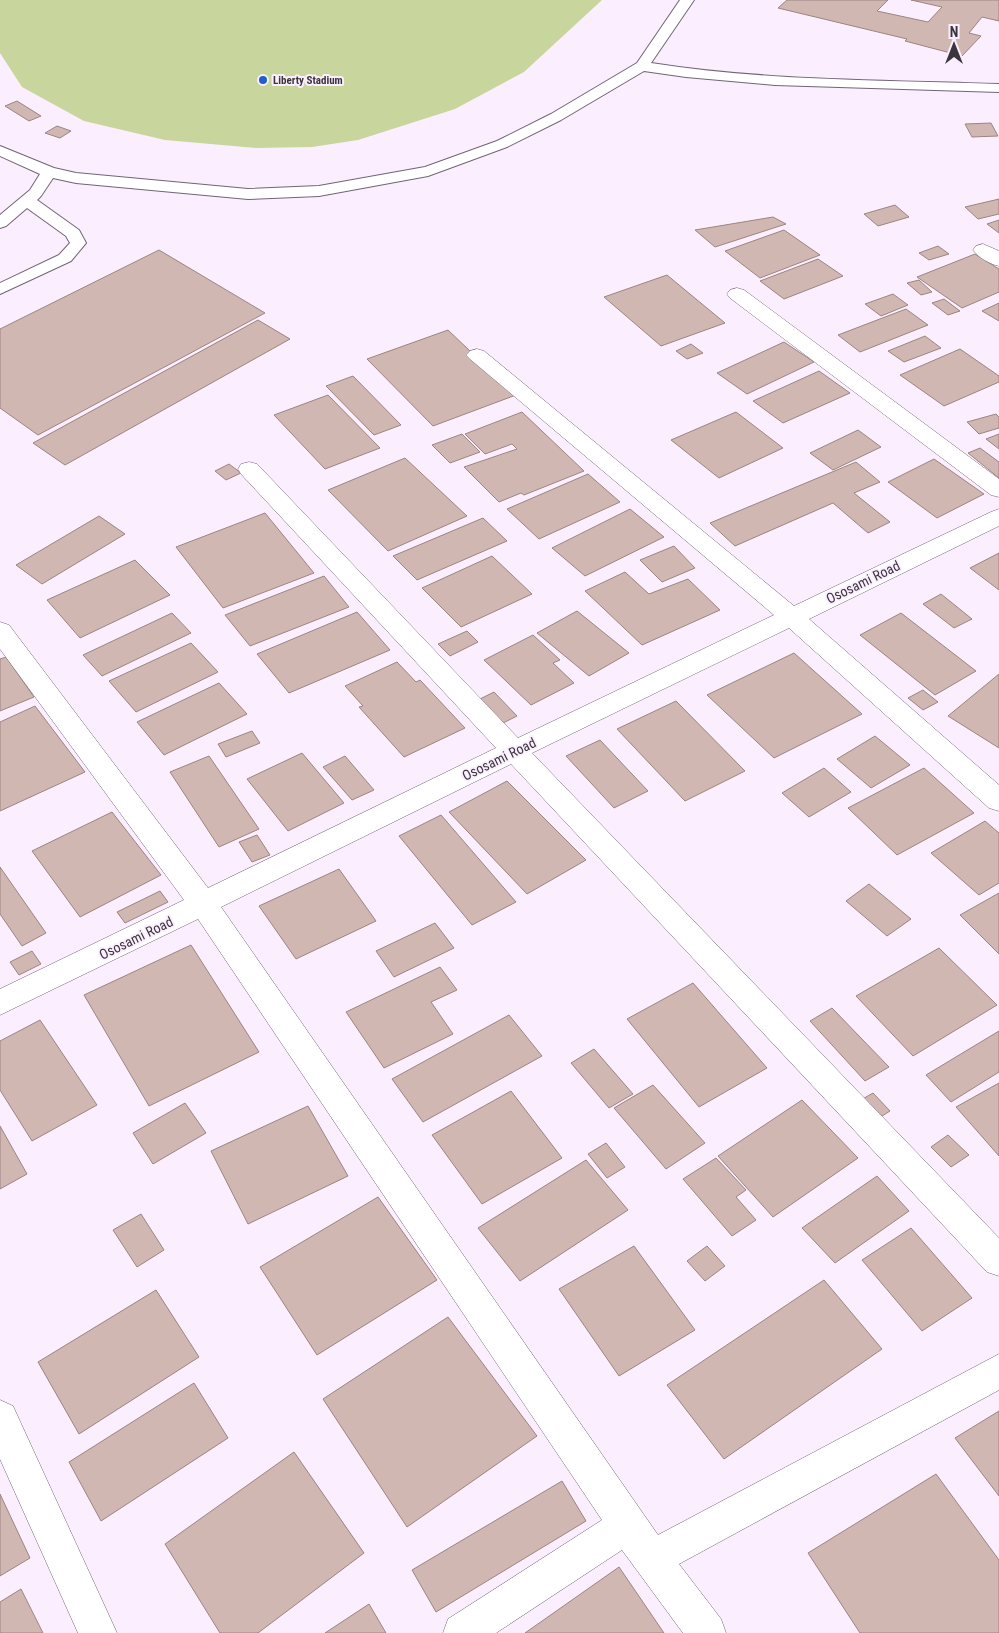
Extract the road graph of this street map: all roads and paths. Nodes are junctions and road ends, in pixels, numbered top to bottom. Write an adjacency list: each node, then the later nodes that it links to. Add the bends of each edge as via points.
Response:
1 (687, 0): 2 (lane)
2 (642, 66): 3 (lane, via 738,80); 5 (lane, via 556,117 502,144 428,171 320,191 248,194 76,178)
3 (999, 88)
4 (0, 151): 5 (lane)
5 (49, 172): 6 (lane)
6 (27, 201): 7 (lane); 8 (lane, via 73,233 78,243 65,258)
7 (0, 223)
8 (0, 289)
9 (737, 294): 12 (street)
10 (478, 355): 14 (street)
11 (249, 469): 16 (street)
12 (999, 490)
13 (999, 517): 14 (street, Ososami Road)
14 (792, 617): 16 (street, Ososami Road); 17 (street)
15 (0, 631): 18 (street)
16 (514, 751): 18 (street, Ososami Road); 20 (street)
17 (999, 800)
18 (204, 905): 19 (street, Ososami Road); 23 (street)
19 (0, 1003)
20 (999, 1261)
21 (999, 1371): 24 (street)
22 (0, 1418): 25 (street)
23 (627, 1524): 24 (street); 26 (street)
24 (653, 1558): 27 (street)
25 (98, 1633)
26 (462, 1633)
27 (707, 1633)

